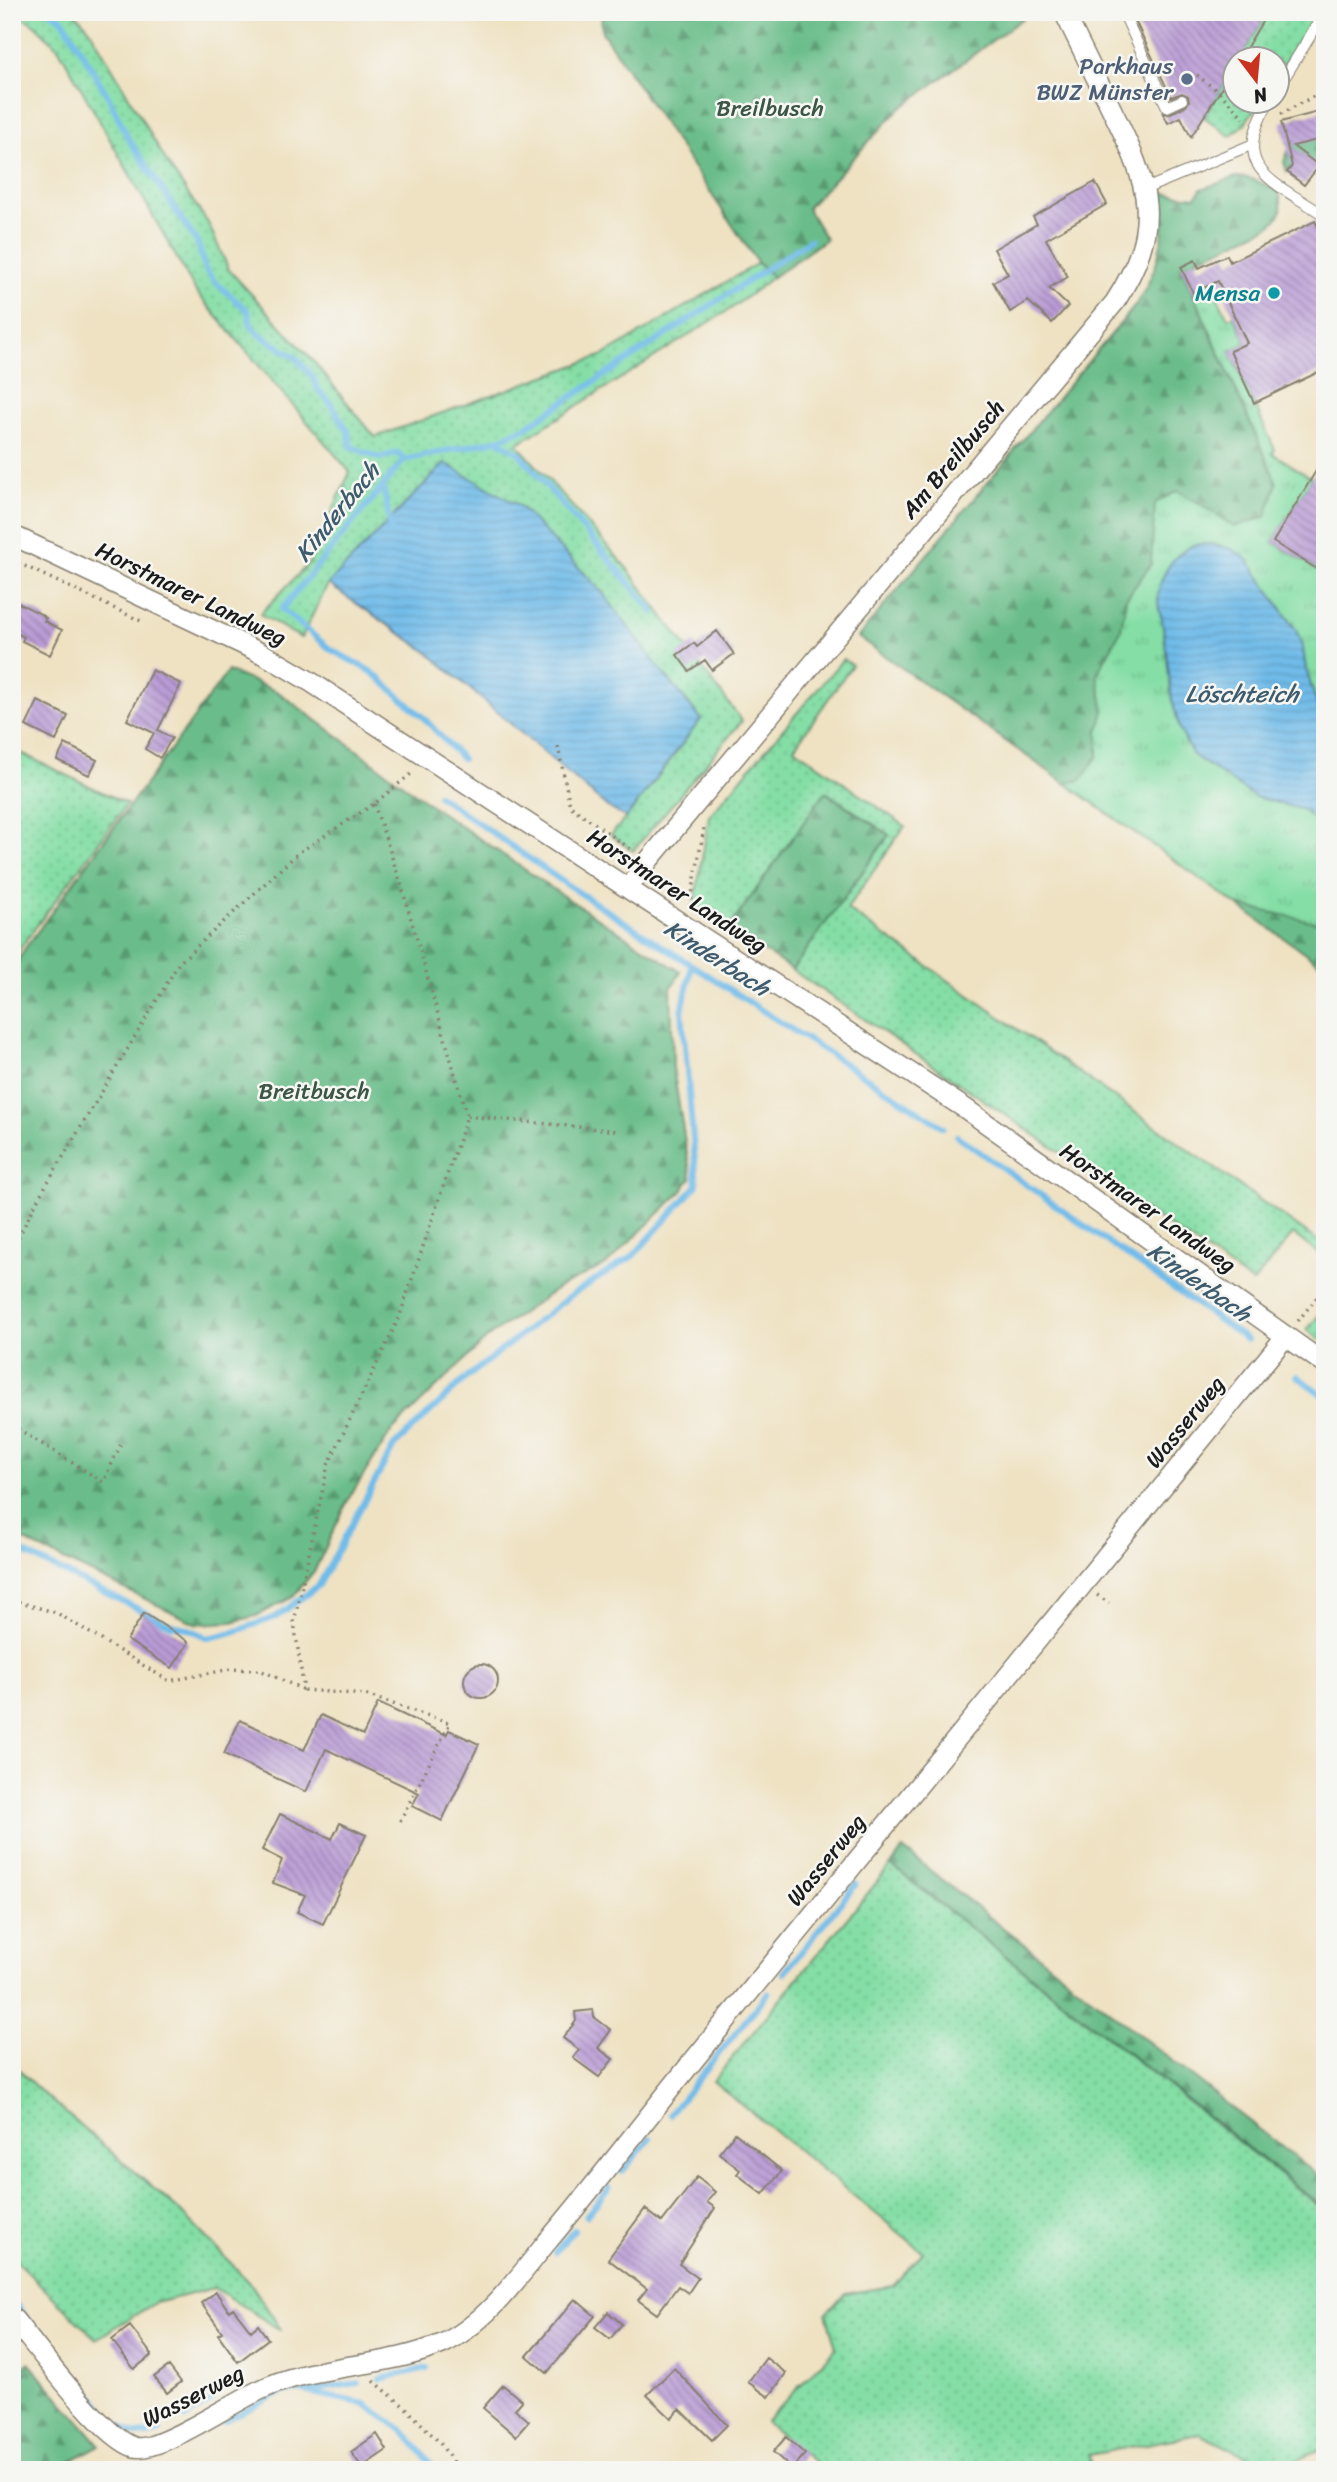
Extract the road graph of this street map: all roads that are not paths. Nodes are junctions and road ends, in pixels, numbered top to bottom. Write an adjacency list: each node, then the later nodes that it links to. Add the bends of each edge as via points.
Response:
1 (1064, 12): 8 (street, Am Breilbusch, via 1136,159)
2 (1123, 12): 5 (lane, via 1167,107)
3 (1325, 12): 4 (lane)
4 (1292, 65)
5 (1182, 100)
6 (1262, 116): 7 (lane)
7 (1251, 145): 8 (lane); 9 (lane, via 1262,174)
8 (1145, 189): 11 (street, Am Breilbusch, via 1144,239 1134,272 1115,302)
9 (1325, 216)
10 (12, 535): 11 (street, Horstmarer Landweg, via 288,668)
11 (628, 888): 12 (street, Horstmarer Landweg, via 966,1109)
12 (1286, 1336): 13 (street, Horstmarer Landweg); 14 (street, Wasserweg, via 529,2265 484,2314 454,2337 416,2353 276,2383 164,2441 141,2448 127,2444 99,2422)
13 (1325, 1364)
14 (12, 2317)

